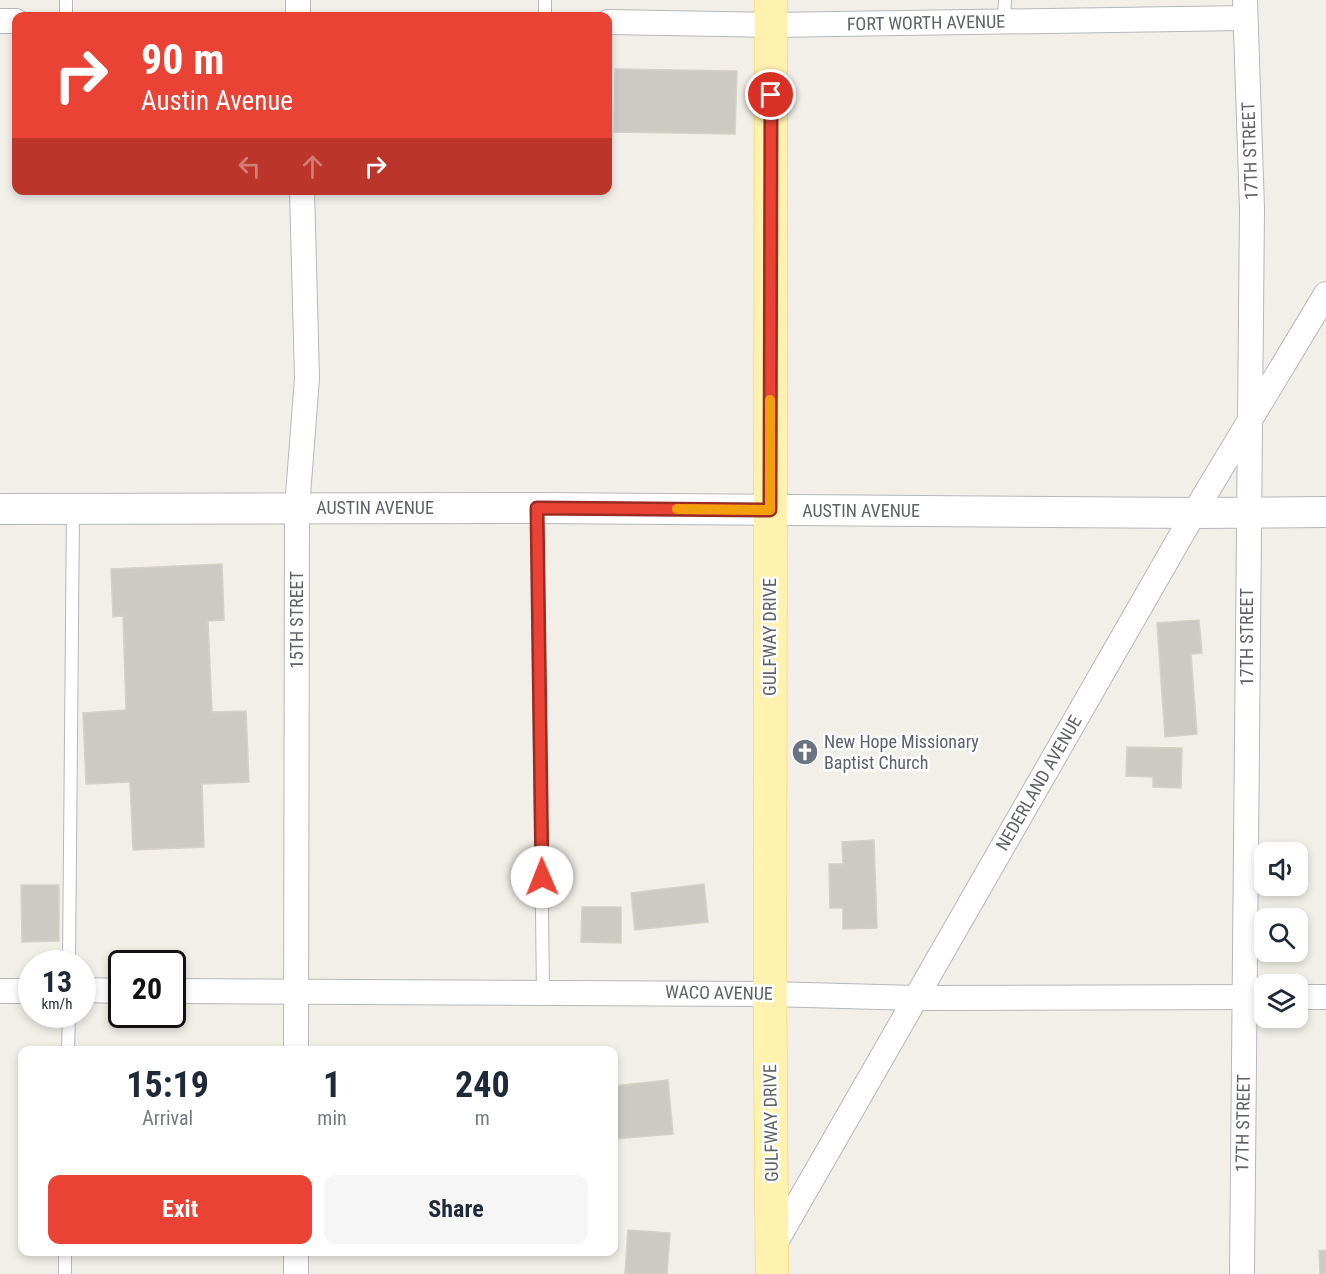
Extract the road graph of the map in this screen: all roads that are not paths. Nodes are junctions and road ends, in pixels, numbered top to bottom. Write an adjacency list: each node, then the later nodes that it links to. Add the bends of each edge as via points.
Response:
1 (1245, 9): 2 (street, FORT WORTH AVENUE); 7 (street, 17TH STREET, via 1252,209)
2 (1005, 11): 3 (street, FORT WORTH AVENUE)
3 (771, 13): 4 (street, FORT WORTH AVENUE); 12 (main road, GULFWAY DRIVE)
4 (612, 22)
5 (302, 195): 9 (street, 15TH STREET, via 307,378)
6 (1326, 294): 7 (street, NEDERLAND AVENUE)
7 (1249, 425): 13 (street, 17TH STREET); 15 (street, NEDERLAND AVENUE)
8 (73, 507): 9 (street, AUSTIN AVENUE); 11 (street, AUSTIN AVENUE); 16 (lane)
9 (297, 508): 10 (street, AUSTIN AVENUE); 21 (street, 15TH STREET)
10 (537, 508): 12 (street, AUSTIN AVENUE); 22 (lane)
11 (0, 509)
12 (770, 510): 15 (street, AUSTIN AVENUE); 23 (main road, GULFWAY DRIVE)
13 (1248, 512): 14 (street, AUSTIN AVENUE); 15 (street, AUSTIN AVENUE); 17 (street, 17TH STREET)
14 (1326, 512)
15 (1194, 513): 27 (street, NEDERLAND AVENUE)
16 (69, 950)
17 (1255, 974)
18 (18, 991): 20 (street)
19 (186, 991): 21 (street, WACO AVENUE)
20 (0, 992)
21 (296, 992): 22 (street, WACO AVENUE); 31 (street, 15TH STREET)
22 (543, 992): 23 (street, WACO AVENUE)
23 (770, 993): 27 (street, WACO AVENUE); 34 (main road, GULFWAY DRIVE)
24 (1254, 997): 27 (street, WACO AVENUE)
25 (1308, 997): 26 (street)
26 (1326, 997)
27 (916, 998): 34 (street, NEDERLAND AVENUE)
28 (1254, 1018): 37 (street, 17TH STREET)
29 (69, 1028): 30 (lane)
30 (68, 1046)
31 (296, 1046)
32 (65, 1256): 35 (lane)
33 (296, 1256): 36 (street)
34 (767, 1265)
35 (65, 1274)
36 (296, 1274)
37 (1242, 1274)

